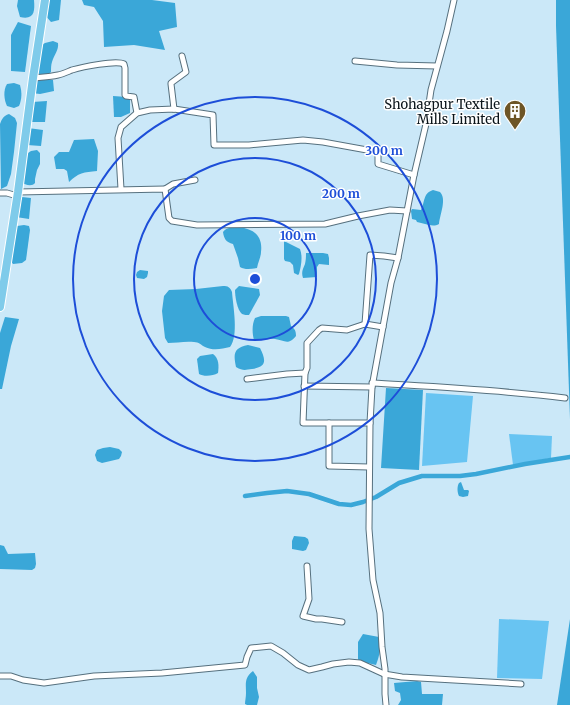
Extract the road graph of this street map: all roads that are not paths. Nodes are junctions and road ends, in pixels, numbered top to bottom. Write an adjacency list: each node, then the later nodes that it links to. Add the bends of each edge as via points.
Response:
1 (45, 0): 6 (main road)
2 (454, 0): 5 (street)
3 (182, 56): 7 (street, via 186,72 171,83)
4 (355, 61): 5 (street)
5 (437, 66): 9 (street)
6 (33, 78): 8 (street, via 56,76 90,66 122,63 125,68 125,95 134,97); 14 (main road)
7 (174, 110): 8 (street); 9 (street, via 213,115 214,145 303,140 323,142 378,152 378,164)
8 (137, 113): 11 (street, via 121,127 118,138)
9 (414, 175): 15 (street)
10 (195, 180): 12 (street, via 173,184)
11 (121, 189): 12 (street); 14 (street)
12 (165, 189): 15 (street, via 169,218 172,221 197,225 325,224 390,210)
13 (0, 193): 14 (street)
14 (18, 194): 17 (main road)
15 (407, 211): 16 (street)
16 (398, 258): 18 (street, via 370,255); 19 (street)
17 (0, 306)
18 (364, 324): 19 (street); 20 (street, via 347,330 318,330 307,343)
19 (383, 327): 22 (street)
20 (305, 373): 21 (street); 23 (street)
21 (247, 379)
22 (372, 385): 23 (street); 24 (street, via 472,389); 26 (street)
23 (304, 386): 25 (street, via 303,423)
24 (565, 398)
25 (329, 423): 26 (street); 27 (street, via 329,466)
26 (370, 423): 27 (street)
27 (369, 467): 30 (street, via 370,554 380,613)
28 (308, 566): 29 (street, via 309,599 303,616)
29 (342, 622)
30 (384, 674): 31 (street, via 360,663 349,662 309,670 271,646 251,648 245,665 94,676 44,683); 32 (street); 33 (street)
31 (0, 676)
32 (520, 684)
33 (386, 705)

